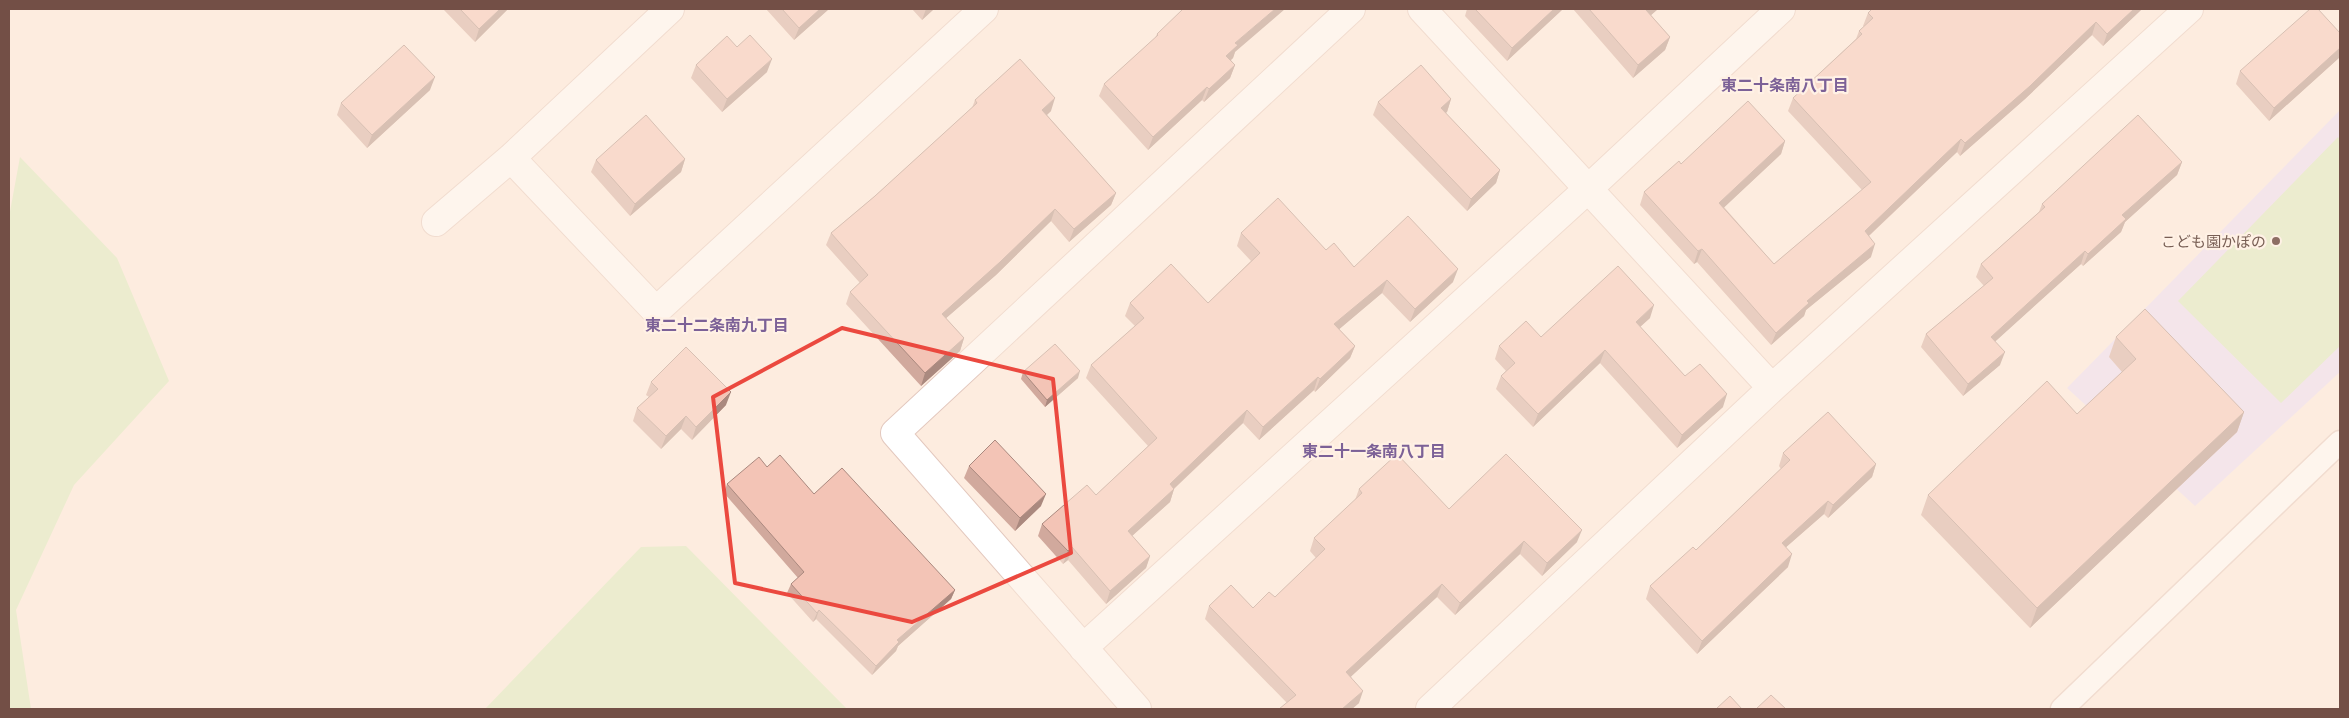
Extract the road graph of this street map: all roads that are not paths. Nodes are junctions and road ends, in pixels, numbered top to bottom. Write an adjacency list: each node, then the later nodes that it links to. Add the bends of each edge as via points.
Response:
1 (670, 9): 7 (street)
2 (984, 9): 7 (street, via 656,311)
3 (1351, 9): 12 (street, via 895,433)
4 (1422, 9): 8 (street)
5 (1782, 9): 8 (street)
6 (2189, 9): 10 (street)
7 (511, 158): 9 (street)
8 (1588, 190): 10 (street); 12 (street)
9 (436, 222)
10 (1772, 388): 14 (street)
11 (2340, 442): 15 (lane)
12 (1083, 648): 13 (street)
13 (1137, 709)
14 (1430, 709)
15 (2062, 709)

